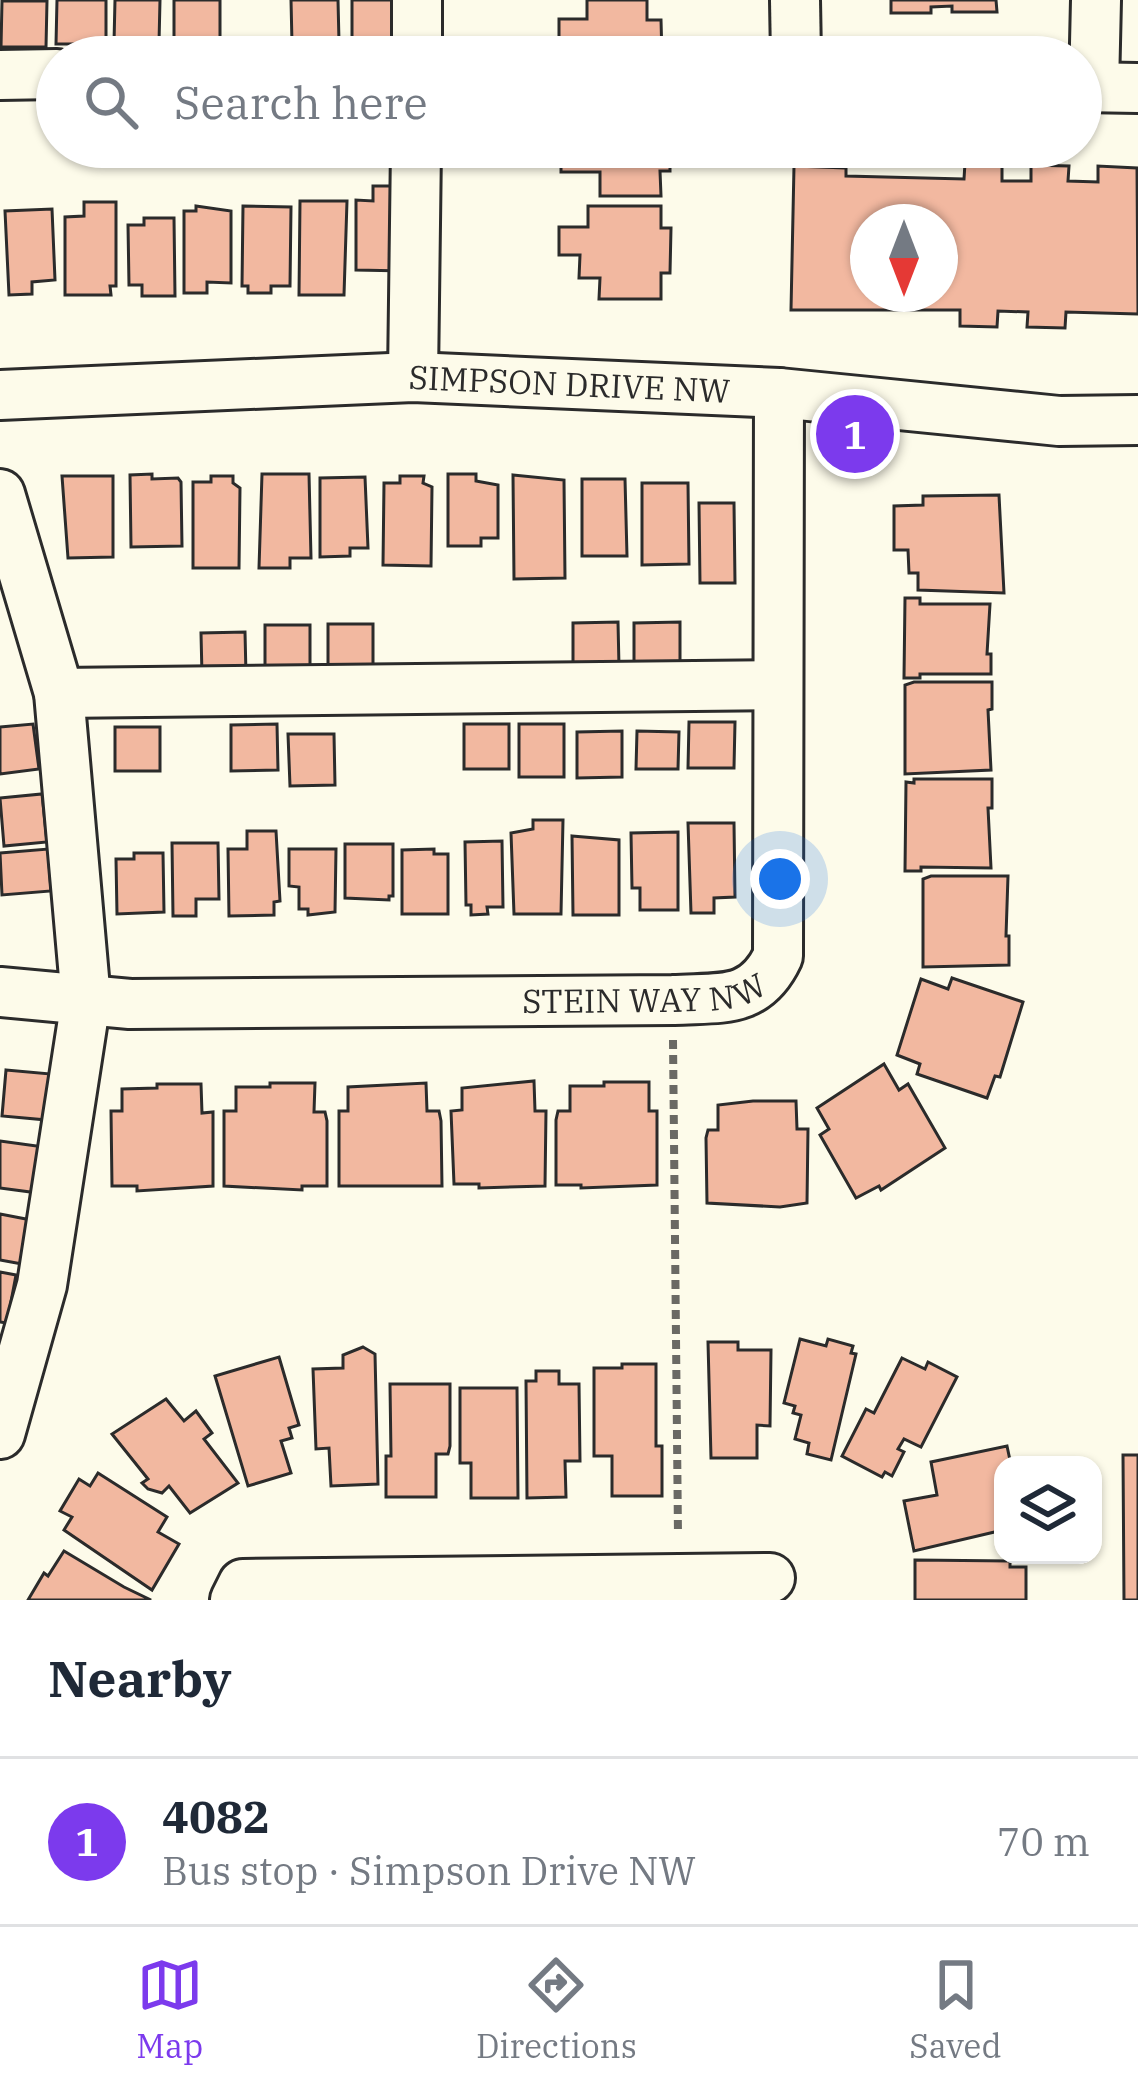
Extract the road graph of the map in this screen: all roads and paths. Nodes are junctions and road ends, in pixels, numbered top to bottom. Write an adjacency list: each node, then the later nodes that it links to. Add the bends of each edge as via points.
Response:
1 (417, 0): 4 (street)
2 (796, 0): 5 (street)
3 (1096, 0): 6 (street)
4 (417, 36)
5 (796, 36)
6 (1099, 36)
7 (36, 74): 8 (street)
8 (0, 75)
9 (416, 168): 10 (street)
10 (413, 377): 11 (street, SIMPSON DRIVE NW); 12 (street, SIMPSON DRIVE NW)
11 (779, 393): 13 (street, SIMPSON DRIVE NW, via 1059,421); 15 (street, STEIN WAY NW)
12 (0, 394)
13 (1138, 420)
14 (0, 494): 16 (street)
15 (778, 685): 16 (street); 19 (street, STEIN WAY NW, via 778,956 766,980 738,997)
16 (59, 693): 18 (street)
17 (0, 992): 18 (street, STEIN WAY NW)
18 (86, 1000): 19 (street, STEIN WAY NW); 20 (street, via 42,1285)
19 (673, 1000): 21 (path)
20 (0, 1434)
21 (678, 1578): 22 (street); 23 (street, via 243,1584)
22 (770, 1578)
23 (235, 1600)

